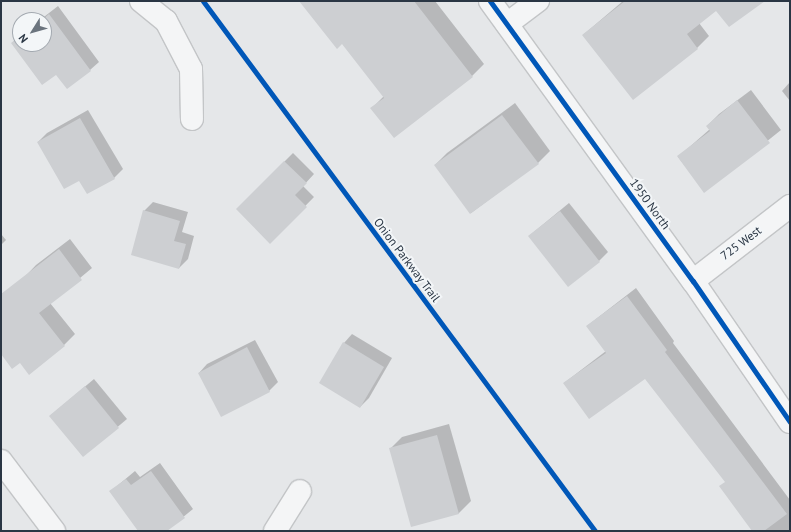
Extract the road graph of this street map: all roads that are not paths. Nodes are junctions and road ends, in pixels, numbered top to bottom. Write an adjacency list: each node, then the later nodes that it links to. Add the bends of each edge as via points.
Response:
1 (141, 1): 5 (street, via 166,21 191,69)
2 (490, 1): 4 (street, 1950 North)
3 (538, 1): 4 (street)
4 (507, 24): 7 (street, 1950 North)
5 (192, 119)
6 (790, 206): 7 (street, 725 West)
7 (693, 281): 8 (street, 1950 North)
8 (790, 422)
9 (1, 461): 11 (street)
10 (300, 491): 12 (street)
11 (54, 531)
12 (275, 531)

